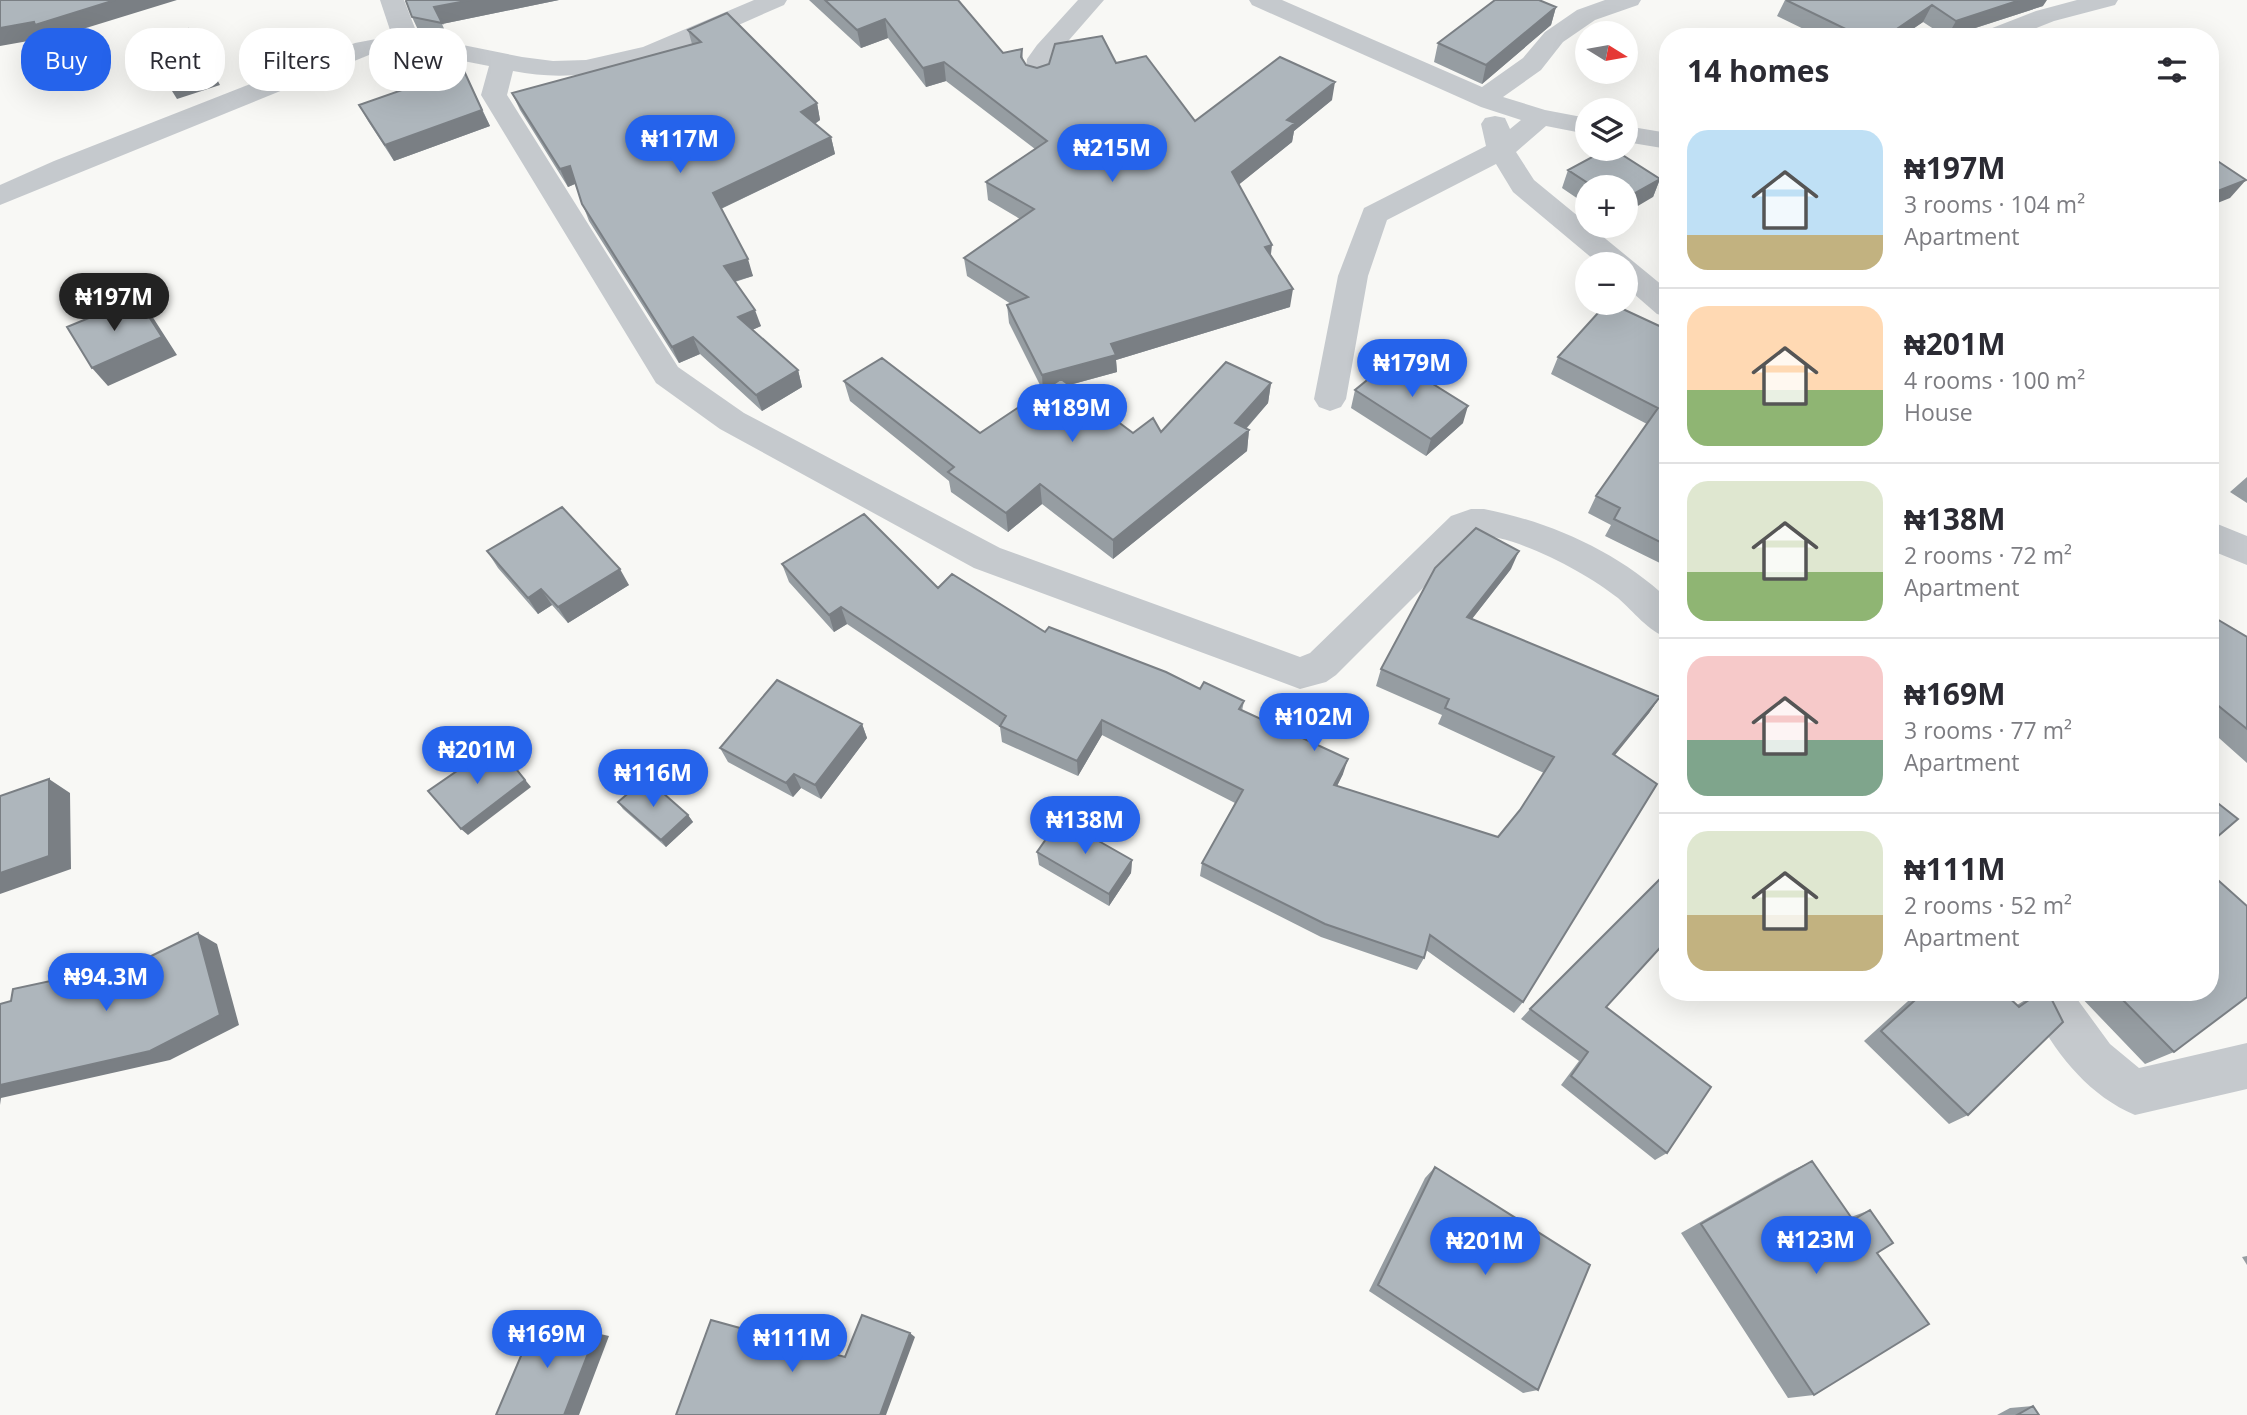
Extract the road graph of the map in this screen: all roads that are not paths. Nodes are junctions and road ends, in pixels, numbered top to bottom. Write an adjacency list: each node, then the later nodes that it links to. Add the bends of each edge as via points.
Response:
1 (392, 0): 7 (street)
2 (1093, 0): 12 (street, via 1046,50)
3 (1261, 0): 13 (street)
4 (1629, 0): 13 (street, via 1586,15 1554,37 1532,64)
5 (2106, 0): 8 (street)
6 (756, 3): 11 (street, via 621,62 553,69)
7 (402, 28)
8 (2014, 28)
9 (369, 47): 19 (street)
10 (467, 54): 11 (street)
11 (503, 61): 26 (street, via 494,95 667,375 732,421 987,558 1300,673 1323,664 1472,522 1499,527 1596,564)
12 (1038, 76)
13 (1487, 100): 14 (street); 18 (street)
14 (1540, 117): 15 (street); 18 (street)
15 (1575, 124)
16 (1638, 136): 17 (street)
17 (1659, 140)
18 (1501, 150): 20 (street, via 1523,186); 23 (street, via 1374,215 1353,276)
19 (0, 196)
20 (1603, 252)
21 (1638, 281): 22 (street)
22 (1659, 299)
23 (1330, 399)
24 (2219, 538): 25 (street)
25 (2247, 551)
26 (1659, 615)
27 (2053, 1001): 28 (street, via 2088,1056 2135,1092)
28 (2247, 1066)

